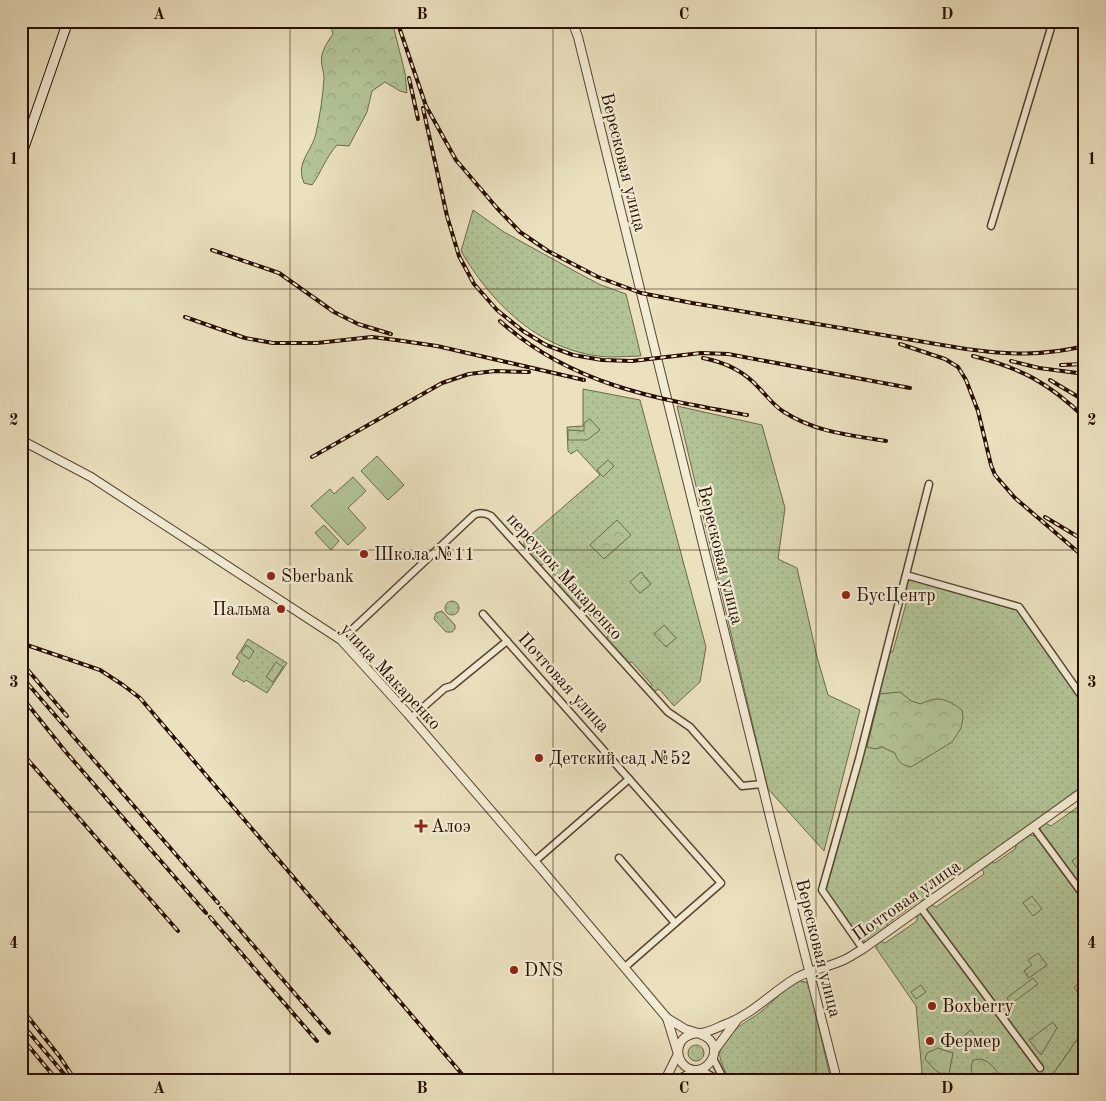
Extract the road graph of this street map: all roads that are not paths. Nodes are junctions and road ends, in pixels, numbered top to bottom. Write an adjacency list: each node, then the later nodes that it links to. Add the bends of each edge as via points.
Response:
1 (68, 21): 4 (main road)
2 (572, 21): 15 (street, Вересковая улица)
3 (1053, 21): 5 (street)
4 (21, 156)
5 (991, 226)
6 (21, 440): 10 (street, улица Макаренко, via 91,477)
7 (929, 484): 8 (street)
8 (906, 575): 12 (street, via 1019,607); 23 (street, via 860,759 822,890)
9 (483, 614): 11 (street, Почтовая улица)
10 (341, 640): 13 (street, улица Макаренко); 15 (street, переулок Макаренко, via 474,515 486,514 668,712 690,727 742,786)
11 (507, 641): 13 (street); 14 (street, Почтовая улица)
12 (1085, 701)
13 (411, 718): 19 (street, улица Макаренко)
14 (629, 779): 19 (street); 22 (street, Почтовая улица, via 721,883)
15 (762, 784): 25 (street, Вересковая улица)
16 (1085, 790): 17 (street, Почтовая улица)
17 (1034, 828): 20 (street); 21 (street, Почтовая улица)
18 (618, 858): 22 (street)
19 (535, 861): 24 (street, улица Макаренко)
20 (1085, 897)
21 (921, 908): 23 (street, Почтовая улица); 31 (street)
22 (675, 923): 24 (street)
23 (863, 949): 25 (street, Почтовая улица)
24 (625, 968): 26 (street, улица Макаренко)
25 (809, 971): 27 (street, Почтовая улица); 37 (street, Вересковая улица)
26 (667, 1018): 28 (street, улица Макаренко); 29 (street, улица Макаренко)
27 (737, 1020): 28 (street, Почтовая улица); 30 (street, Почтовая улица)
28 (699, 1034): 29 (street, via 682,1040); 30 (street, via 710,1040)
29 (678, 1054): 32 (street, via 686,1067); 33 (street)
30 (714, 1054): 32 (street, via 707,1066); 36 (street)
31 (1040, 1068)
32 (699, 1069): 34 (street); 35 (street)
33 (665, 1080)
34 (677, 1080)
35 (718, 1080)
36 (724, 1080)
37 (837, 1080)

